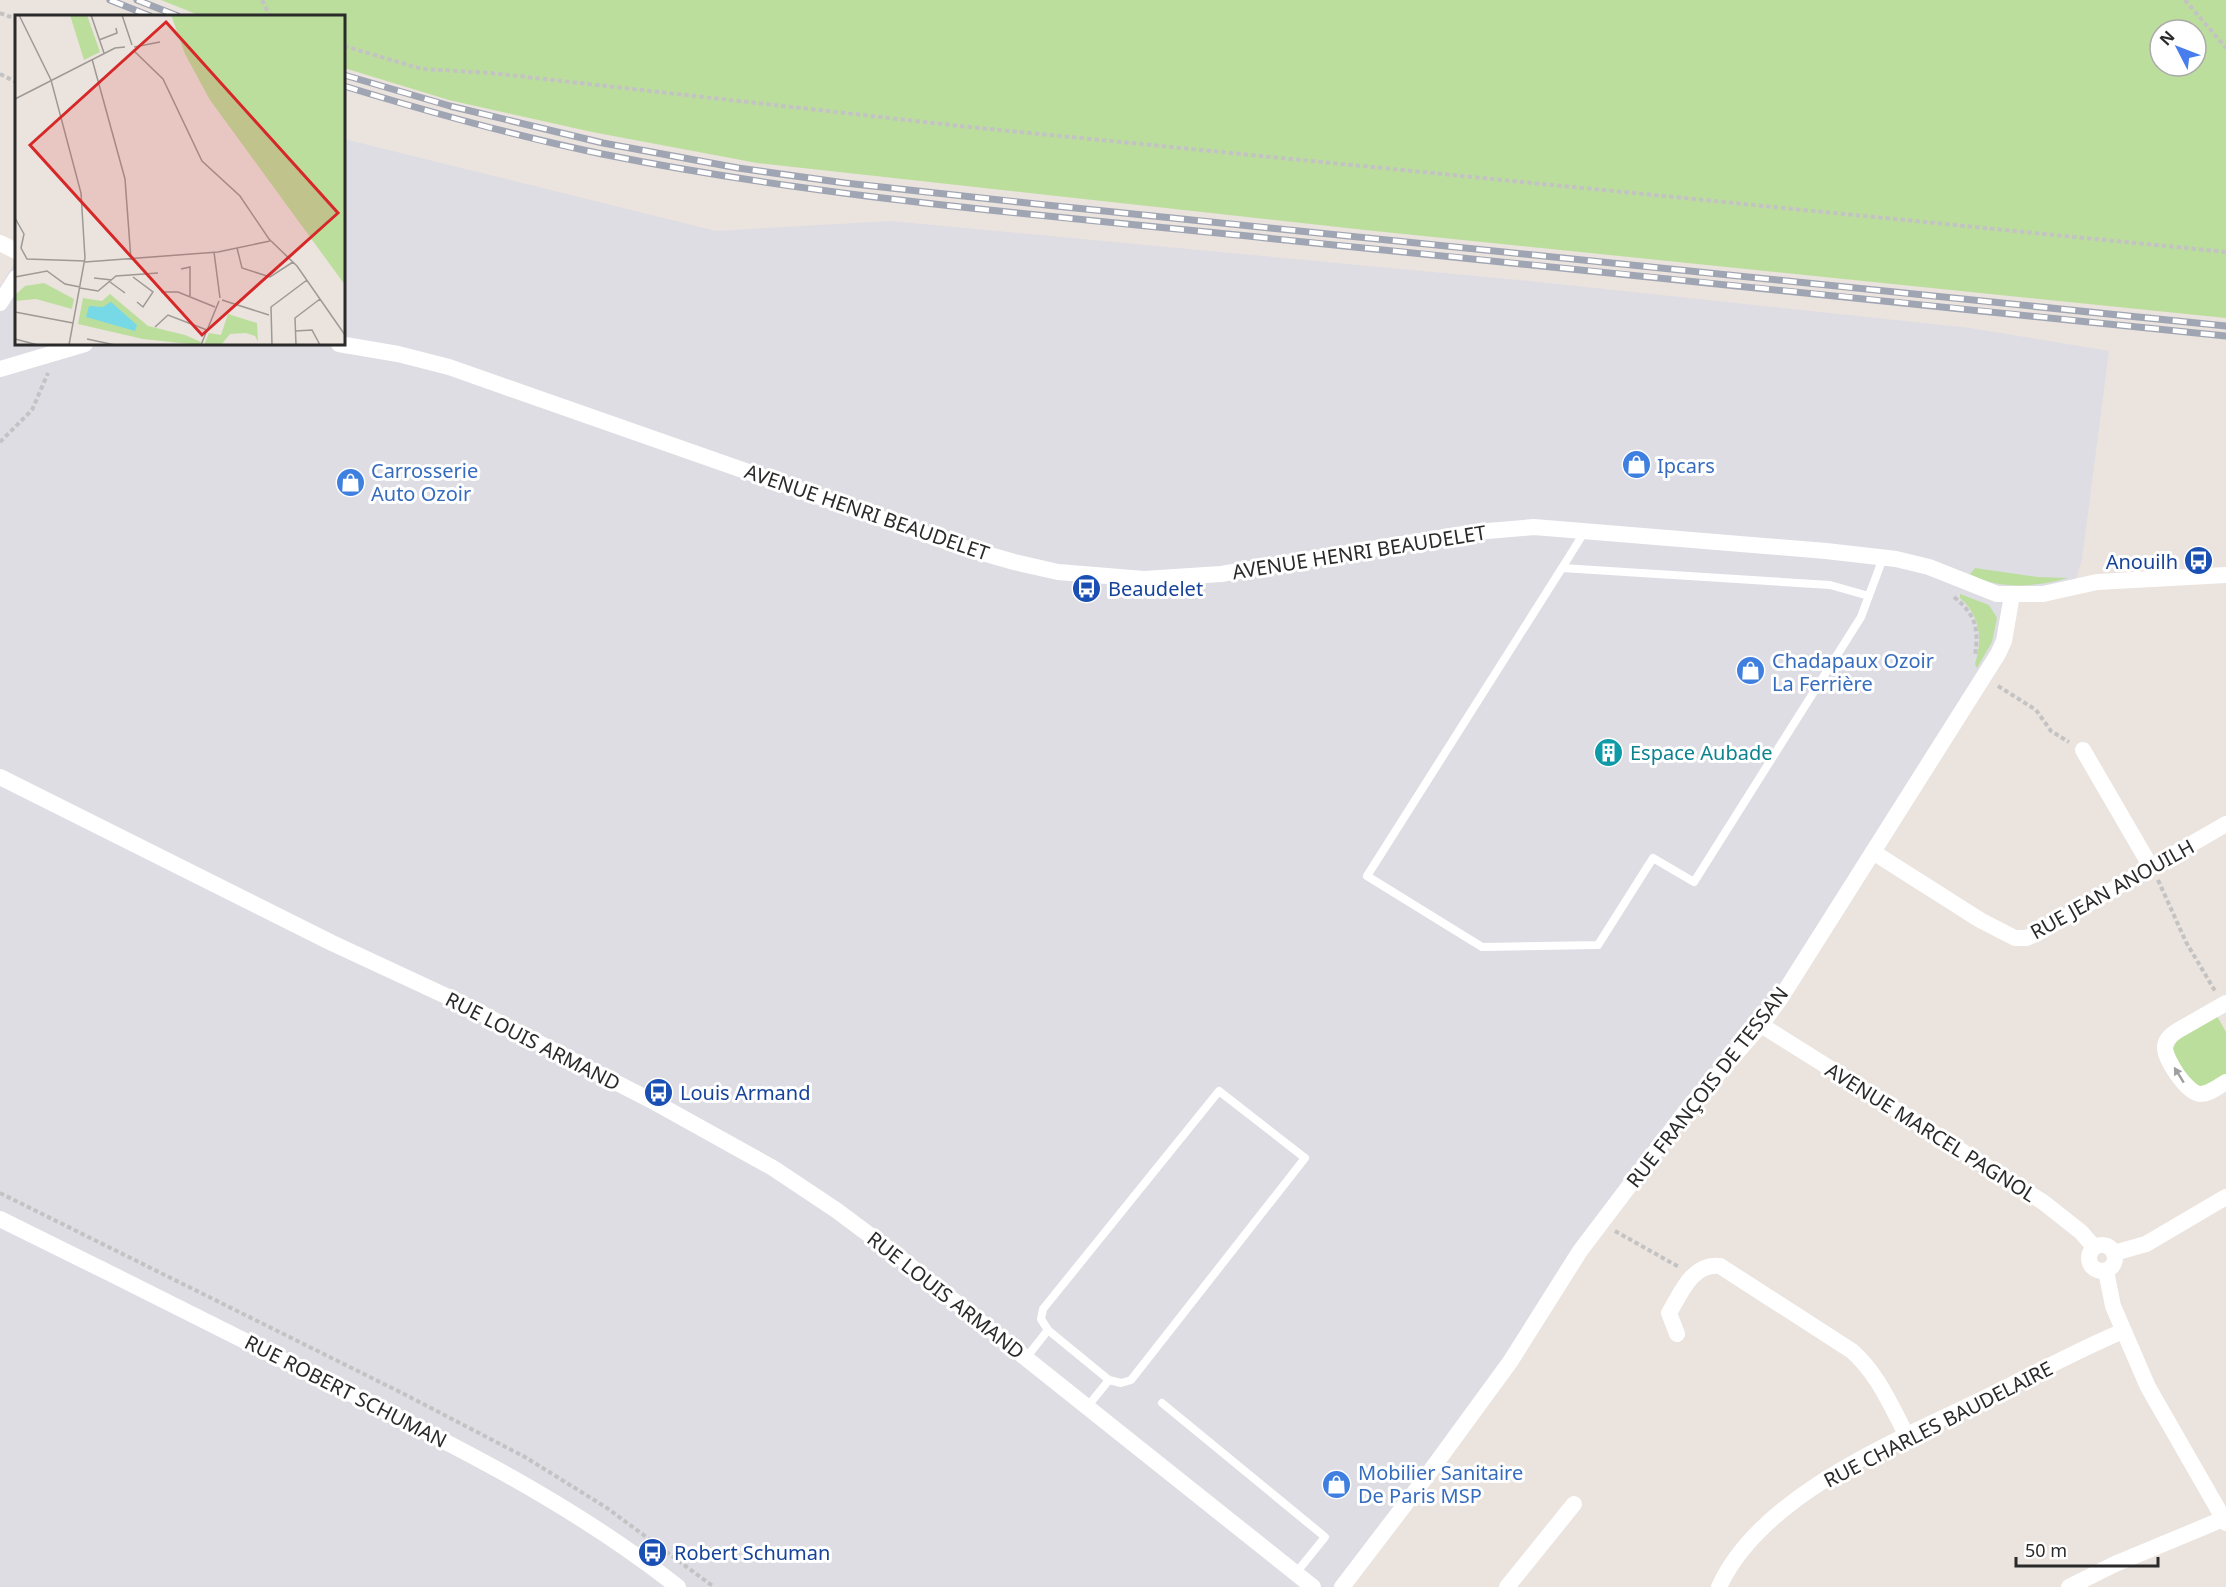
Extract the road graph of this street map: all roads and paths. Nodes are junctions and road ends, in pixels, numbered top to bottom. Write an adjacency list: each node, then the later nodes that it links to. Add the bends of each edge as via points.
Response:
1 (262, 0): 4 (path)
2 (2185, 0): 7 (path)
3 (0, 13): 5 (path)
4 (270, 15)
5 (15, 19)
6 (345, 46): 12 (path, via 422,69)
7 (2226, 48)
8 (0, 74): 9 (path)
9 (15, 82)
10 (0, 243): 11 (street)
11 (15, 250)
12 (2226, 252)
13 (15, 280): 14 (street)
14 (0, 303)
15 (81, 345): 17 (street)
16 (345, 345): 20 (street, AVENUE HENRI BEAUDELET, via 449,367 962,547 1058,572 1144,579 1221,574 1476,532 1534,527)
17 (47, 353): 18 (street); 19 (path, via 48,376 32,410)
18 (0, 369)
19 (0, 442)
20 (1585, 531): 21 (street, AVENUE HENRI BEAUDELET); 22 (lane)
21 (1883, 558): 24 (street, AVENUE HENRI BEAUDELET, via 1929,567 1996,594); 25 (lane)
22 (1562, 568): 25 (lane, via 1830,585); 25 (lane, via 1367,876 1482,947 1598,945 1653,858 1694,882 1861,617)
23 (2226, 575): 24 (street, via 2097,582 2043,594)
24 (2012, 595): 32 (street, RUE FRANÇOIS DE TESSAN, via 1998,654)
25 (1869, 596)
26 (1953, 596): 27 (path, via 1968,609 1975,624)
27 (1973, 662)
28 (1993, 682): 29 (path, via 2036,710 2051,731)
29 (2083, 750): 33 (street)
30 (0, 777): 47 (street, RUE LOUIS ARMAND, via 459,1002 746,1152 844,1215)
31 (2226, 824): 33 (street, RUE JEAN ANOUILH)
32 (1873, 852): 33 (street, RUE JEAN ANOUILH, via 2015,938 2036,934); 35 (street, RUE FRANÇOIS DE TESSAN)
33 (2151, 867): 34 (path, via 2186,942)
34 (2224, 1003): 36 (street, one-way to 34, via 2196,1094 2187,1088 2166,1056 2165,1047 2176,1031)
35 (1761, 1025): 39 (street, RUE FRANÇOIS DE TESSAN, via 1689,1107); 40 (street, AVENUE MARCEL PAGNOL, via 2043,1202)
36 (2226, 1082)
37 (2226, 1197): 41 (street, via 2146,1244)
38 (0, 1219): 55 (street, RUE ROBERT SCHUMAN, via 490,1465 606,1535)
39 (1601, 1223): 43 (path); 57 (street, RUE FRANÇOIS DE TESSAN, via 1510,1362)
40 (2094, 1247): 41 (street, via 2105,1245); 42 (street, via 2089,1255 2090,1264)
41 (2115, 1253): 42 (street, via 2115,1262)
42 (2106, 1271): 45 (street)
43 (1693, 1275): 46 (street, via 1669,1313); 51 (street, via 1714,1265 1729,1270 1852,1351 1875,1376)
44 (1048, 1330): 47 (lane); 48 (lane); 48 (lane, via 1041,1318 1043,1309 1220,1091 1305,1158 1131,1380)
45 (2123, 1331): 51 (street, RUE CHARLES BAUDELAIRE); 53 (street, via 2148,1387)
46 (1677, 1334)
47 (1026, 1358): 50 (street, RUE LOUIS ARMAND)
48 (1109, 1380): 50 (lane)
49 (1162, 1403): 54 (lane, via 1325,1537)
50 (1087, 1407): 54 (street, RUE LOUIS ARMAND)
51 (1907, 1436): 59 (street, RUE CHARLES BAUDELAIRE, via 1816,1486 1775,1517 1745,1548)
52 (1574, 1504): 58 (street)
53 (2225, 1521): 60 (street, via 2115,1564)
54 (1296, 1573): 56 (street, RUE LOUIS ARMAND)
55 (678, 1587)
56 (1313, 1587)
57 (1342, 1587)
58 (1507, 1587)
59 (1719, 1587)
60 (2069, 1587)

